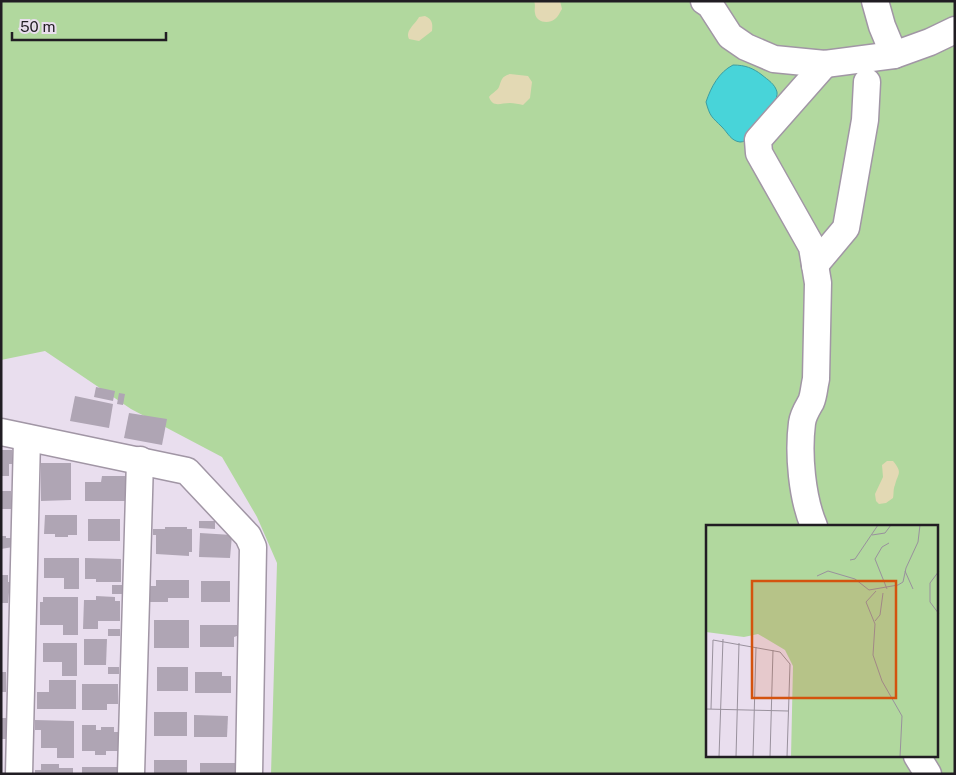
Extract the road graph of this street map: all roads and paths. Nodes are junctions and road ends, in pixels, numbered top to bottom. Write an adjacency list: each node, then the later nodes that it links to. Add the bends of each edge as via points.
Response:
1 (704, 1): 5 (street, via 730,36 746,47 774,59)
2 (875, 1): 4 (street)
3 (955, 30): 4 (street)
4 (894, 55): 5 (street)
5 (825, 64): 7 (street, via 758,140 759,153 812,247)
6 (867, 82): 7 (street, via 865,120 846,228)
7 (815, 266): 11 (street, via 818,283 816,379 814,394 802,422 801,445 803,492)
8 (1, 432): 9 (street)
9 (27, 438): 10 (street); 13 (street)
10 (140, 460): 14 (street); 15 (street, via 187,470 248,536 253,547)
11 (814, 525)
12 (918, 758): 16 (street)
13 (19, 774)
14 (131, 774)
15 (249, 774)
16 (928, 774)

